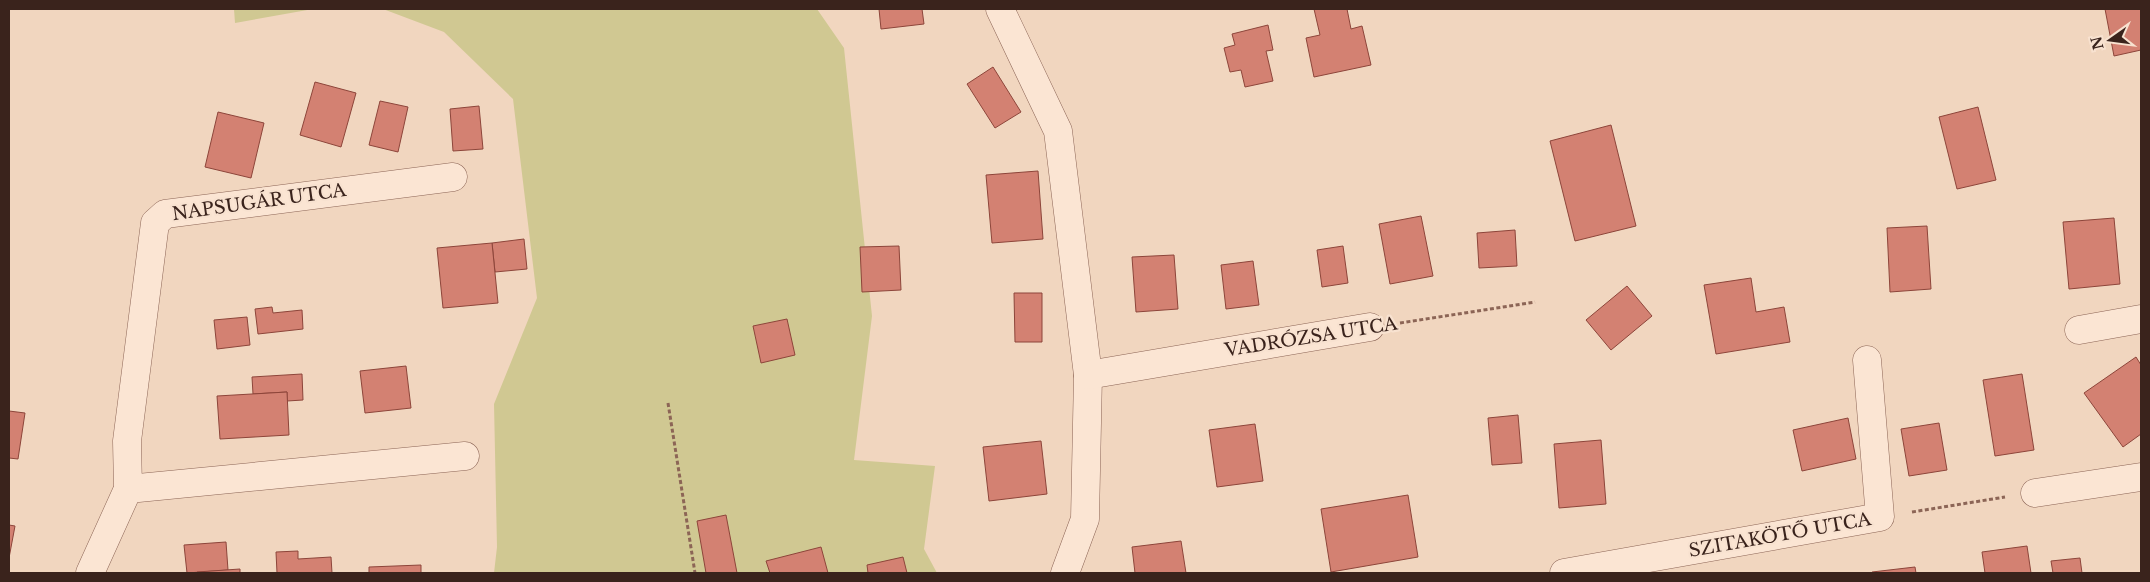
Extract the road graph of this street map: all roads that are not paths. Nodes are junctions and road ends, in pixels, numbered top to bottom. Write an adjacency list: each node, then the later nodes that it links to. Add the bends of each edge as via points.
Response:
1 (1000, 9): 7 (street, via 1058,131)
2 (453, 177): 10 (street, NAPSUGÁR UTCA, via 165,214 155,223 127,441)
3 (2141, 319): 5 (street)
4 (1370, 327): 7 (street, VADRÓZSA UTCA)
5 (2079, 330)
6 (1867, 360): 14 (street, SZITAKÖTŐ UTCA, via 1880,517)
7 (1088, 375): 13 (street, via 1086,519)
8 (465, 456): 10 (street)
9 (2141, 476): 11 (street)
10 (128, 489): 12 (street, NAPSUGÁR UTCA)
11 (2035, 493)
12 (90, 573)
13 (1065, 573)
14 (1564, 573)

